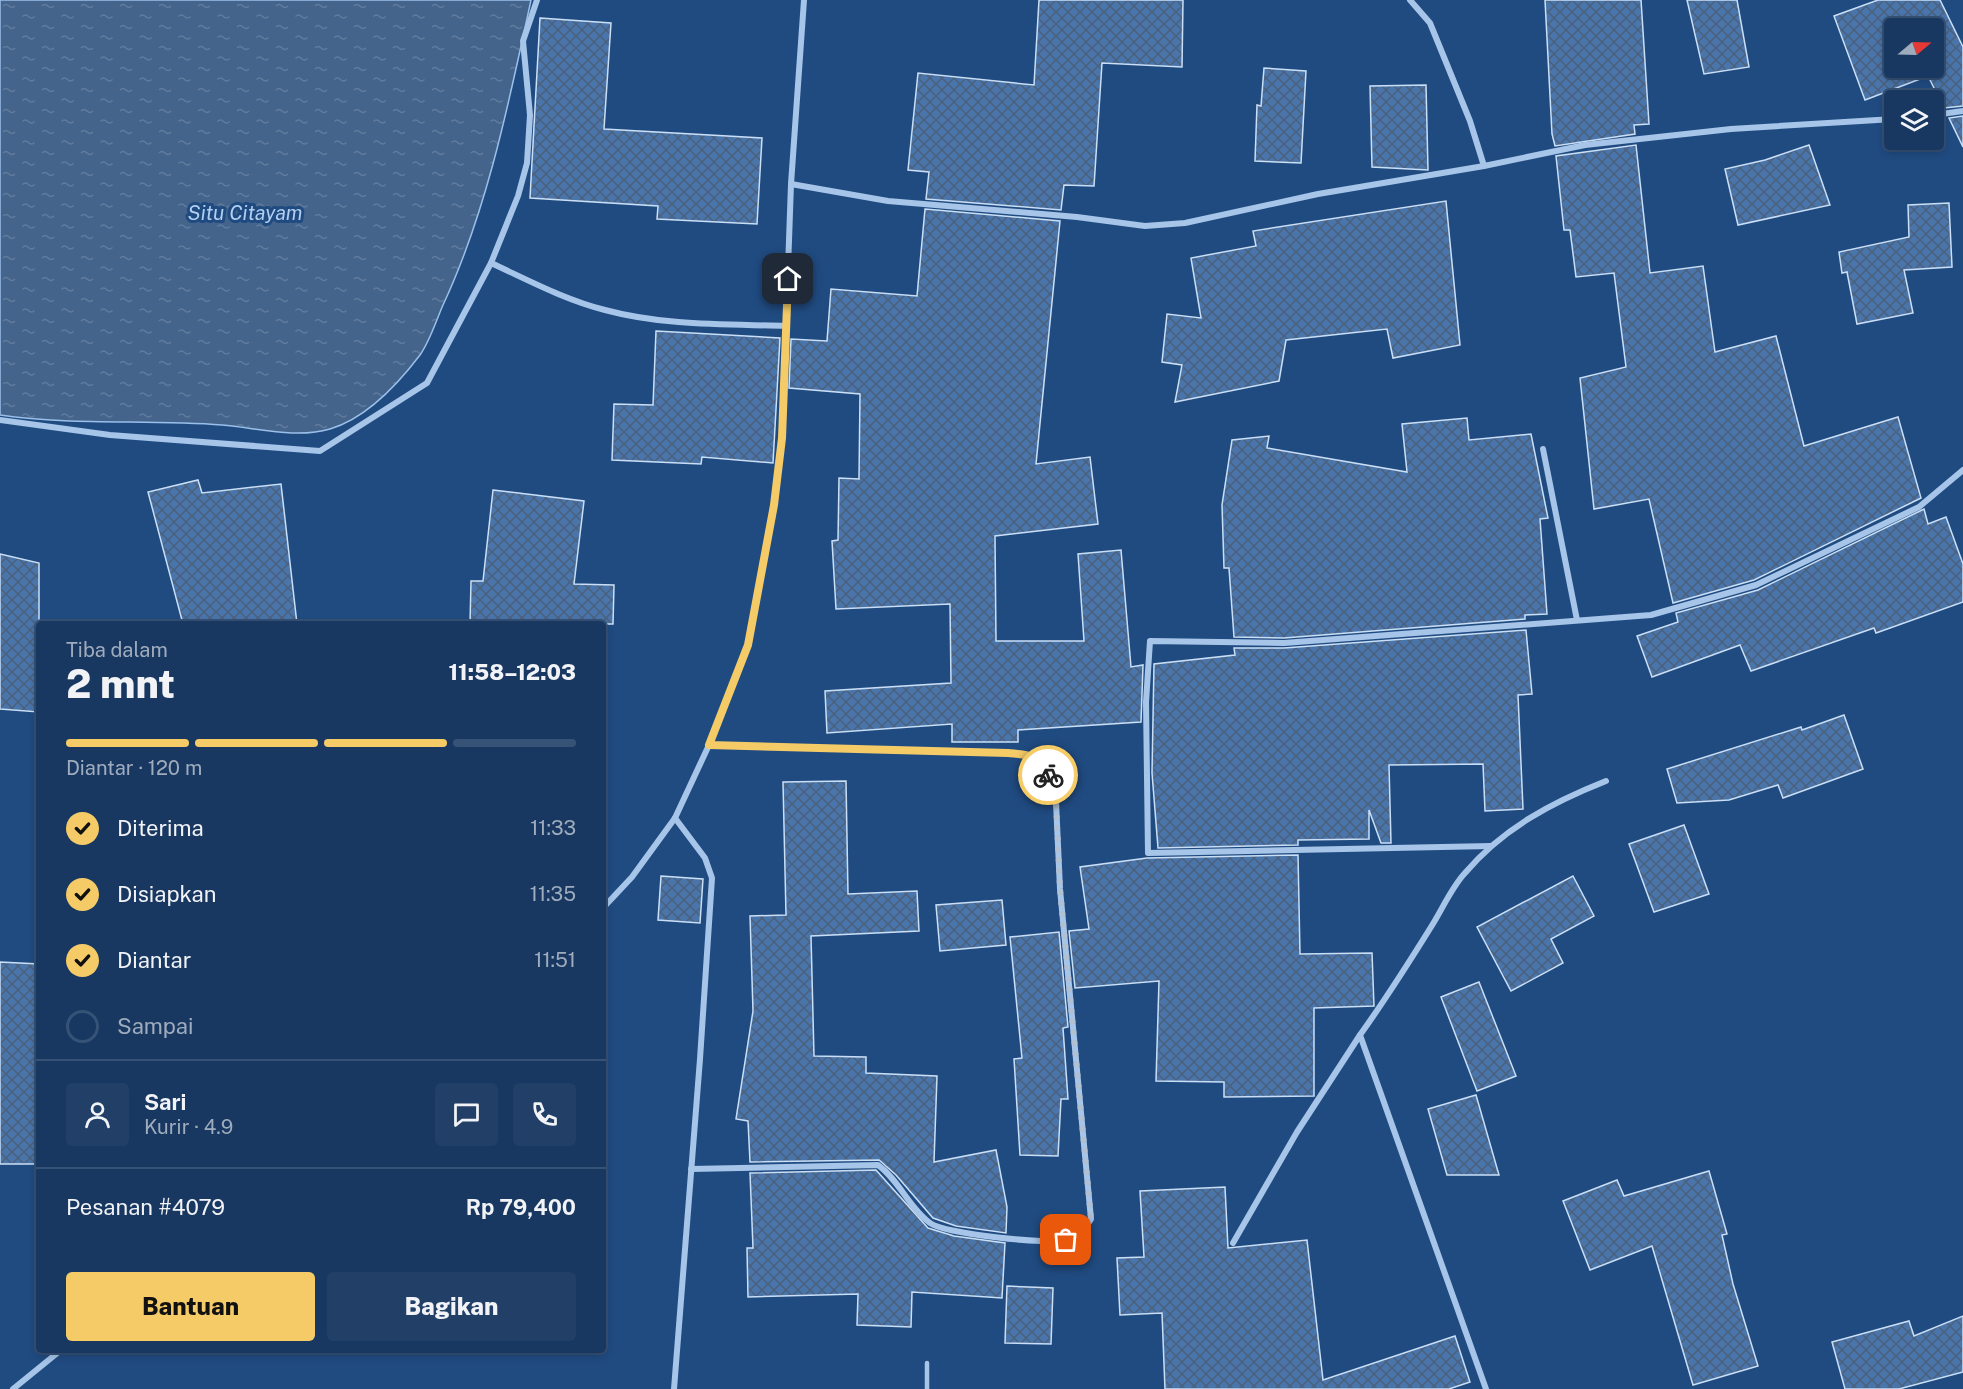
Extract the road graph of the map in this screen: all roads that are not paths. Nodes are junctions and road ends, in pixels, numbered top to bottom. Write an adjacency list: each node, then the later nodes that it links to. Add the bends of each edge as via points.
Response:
1 (537, 0): 9 (street, via 523,41 530,115 527,163)
2 (804, 0): 8 (street)
3 (1410, 0): 7 (street, via 1430,23)
4 (1963, 111): 5 (street)
5 (1944, 114)
6 (1884, 120): 7 (street, via 1731,129 1585,145)
7 (1484, 166): 8 (street, via 1318,194 1185,223 1144,226 888,201)
8 (791, 184): 10 (street)
9 (491, 263): 10 (street, via 558,294 605,310 661,321); 11 (street, via 427,383 320,451 110,435)
10 (787, 326): 15 (street, via 782,438 774,505 750,633)
11 (0, 420)
12 (1543, 449): 14 (street)
13 (1963, 470): 14 (street, via 1919,507 1756,585 1652,615)
14 (1577, 620): 18 (street, via 1284,643 1150,641 1146,702 1148,853)
15 (709, 745): 17 (street); 21 (street, via 1008,753 1036,756 1046,766 1056,802 1060,889 1091,1219 1083,1231 1066,1240 967,1235 930,1223 878,1165)
16 (1606, 781): 18 (street, via 1566,796)
17 (675, 818): 19 (street, via 632,877); 21 (street, via 705,858 712,878)
18 (1491, 846): 20 (street, via 1463,874)
19 (606, 905)
20 (1360, 1035): 22 (street, via 1297,1132); 28 (street)
21 (690, 1169): 26 (street)
22 (1233, 1243)
23 (58, 1353): 25 (street)
24 (927, 1363): 27 (lane)
25 (13, 1389)
26 (674, 1389)
27 (927, 1389)
28 (1486, 1389)

